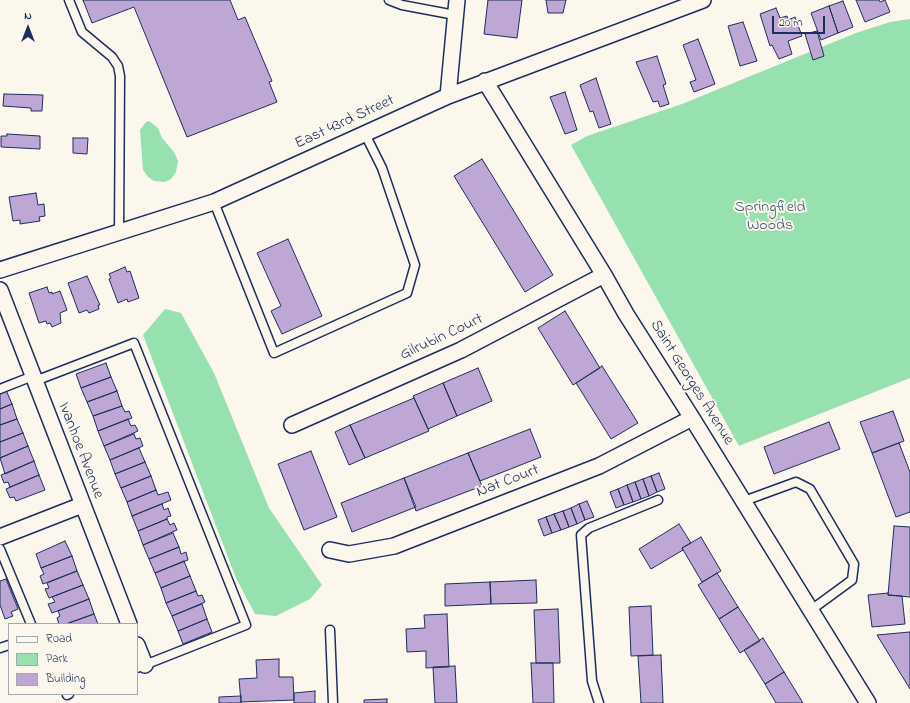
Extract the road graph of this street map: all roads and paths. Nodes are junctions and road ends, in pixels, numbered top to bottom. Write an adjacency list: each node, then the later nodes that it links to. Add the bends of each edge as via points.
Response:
1 (69, 0): 10 (lane, via 82,32 112,57 118,66)
2 (389, 0): 5 (lane, via 402,5)
3 (703, 0): 4 (street, East 43rd Street)
4 (676, 5): 6 (street, East 43rd Street)
5 (456, 7): 7 (street)
6 (484, 81): 7 (street, East 43rd Street); 12 (street, Saint Georges Avenue)
7 (448, 96): 8 (street, East 43rd Street)
8 (365, 134): 9 (street, East 43rd Street); 9 (lane, via 382,168 415,265 407,293 400,297 274,353)
9 (214, 202): 10 (street, East 43rd Street)
10 (118, 233): 11 (street, East 43rd Street)
11 (0, 270)
12 (604, 275): 16 (street, Saint Georges Avenue); 17 (street, Gilrubin Court, via 461,350)
13 (0, 290): 14 (street, Ivanhoe Avenue)
14 (34, 379): 15 (lane); 20 (street, Ivanhoe Avenue); 29 (lane, via 134,343 246,625)
15 (0, 389)
16 (692, 418): 19 (street, Saint Georges Avenue); 23 (street, Nat Court, via 599,466 394,546 349,554)
17 (292, 425)
18 (658, 500): 31 (lane, via 588,528 581,535 592,681)
19 (744, 501): 24 (street, Saint Georges Avenue); 24 (lane, via 796,482 810,489 854,564 852,580)
20 (82, 505): 21 (street); 26 (street, Ivanhoe Avenue)
21 (0, 537)
22 (0, 549): 25 (lane)
23 (330, 550)
24 (811, 610): 32 (street, Saint Georges Avenue)
25 (31, 623)
26 (129, 623)
27 (330, 630): 30 (lane)
28 (138, 650): 29 (street)
29 (141, 666)
30 (333, 703)
31 (599, 703)
32 (868, 703)

